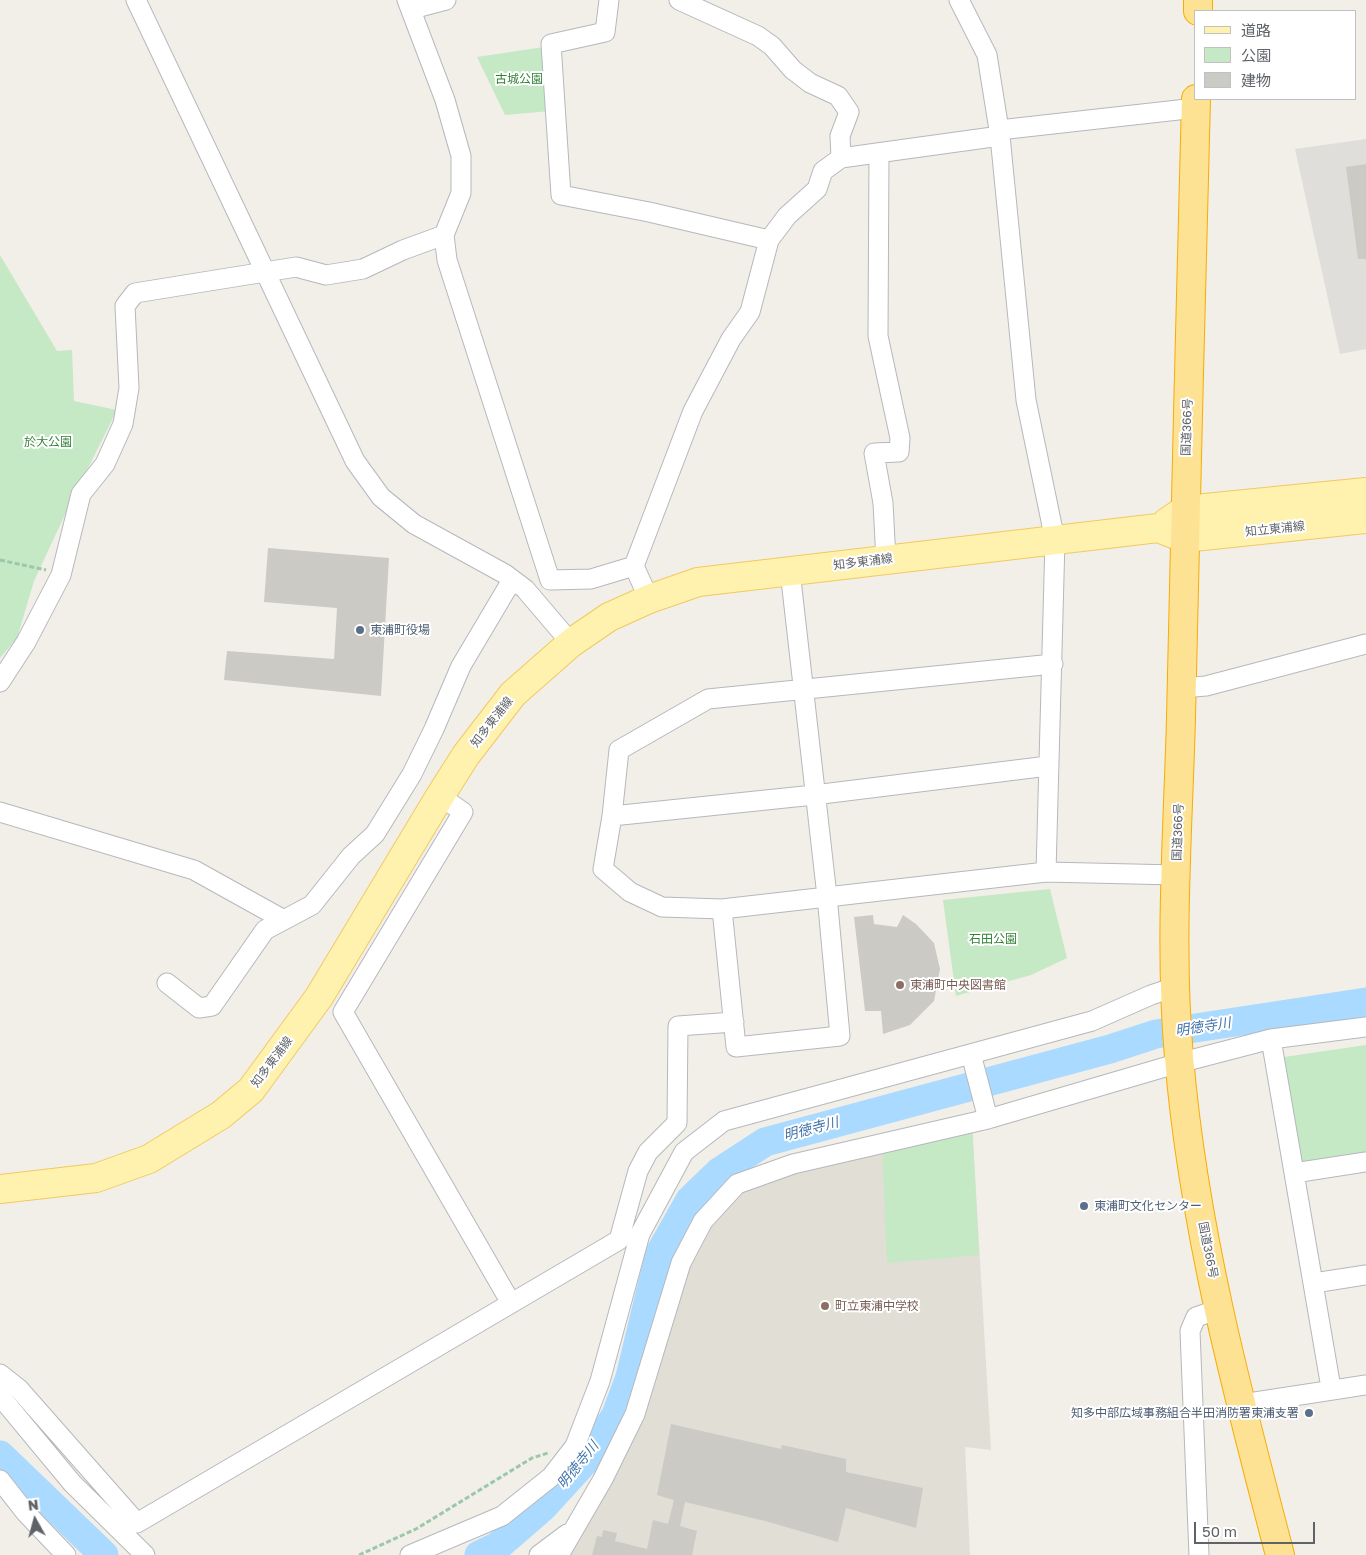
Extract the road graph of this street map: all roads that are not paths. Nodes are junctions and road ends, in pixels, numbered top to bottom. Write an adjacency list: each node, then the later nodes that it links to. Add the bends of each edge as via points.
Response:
1 (136, 0): 13 (street)
2 (446, 0): 6 (street)
3 (609, 0): 12 (street, via 605,32 551,44 561,195)
4 (679, 0): 10 (street, via 758,36 810,83 838,96 849,112 840,136)
5 (959, 0): 8 (street, via 987,55)
6 (410, 4): 11 (street, via 445,100 461,156 462,193)
7 (1196, 103): 8 (street); 15 (highway, 国道366号)
8 (999, 133): 9 (street); 19 (street, via 1026,400)
9 (880, 153): 10 (street); 20 (street, via 878,336 900,438 899,452 874,453 883,503)
10 (841, 158): 12 (street, via 823,172 817,189 787,216)
11 (444, 235): 13 (street, via 364,269 326,276 296,267); 21 (street, via 447,260 550,580 591,580)
12 (770, 240): 21 (street, via 750,312 730,340 693,411)
13 (266, 271): 23 (street, via 355,461 381,497 414,524); 28 (street, via 135,293 125,306 129,388 123,424 106,464 81,494 61,574 26,642)
14 (1366, 492): 15 (main road)
15 (1185, 510): 17 (main road, 知多東浦線); 18 (highway, 国道366号)
16 (1366, 519): 18 (main road, 知立東浦線)
17 (1158, 528): 18 (main road, 知多東浦線); 19 (main road, 知多東浦線)
18 (1184, 538): 29 (highway, 国道366号)
19 (1055, 540): 20 (main road, 知多東浦線); 27 (street)
20 (886, 560): 22 (main road, 知多東浦線)
21 (634, 566): 24 (street)
22 (790, 571): 24 (main road, 知多東浦線, via 698,582); 30 (street)
23 (512, 580): 25 (street, via 525,589); 40 (street, via 461,666 412,774 375,834 351,856 312,905)
24 (649, 598): 25 (main road, 知多東浦線, via 609,618)
25 (571, 643): 33 (main road, 知多東浦線, via 513,694 466,755)
26 (1366, 644): 29 (street, via 1206,686)
27 (1053, 664): 30 (street); 31 (street)
28 (0, 682)
29 (1182, 688): 37 (highway, 国道366号)
30 (804, 689): 32 (street); 35 (street, via 708,699 620,750)
31 (1048, 766): 32 (street); 36 (street)
32 (814, 795): 35 (street); 38 (street)
33 (440, 796): 51 (main road, 知多東浦線, via 319,997 251,1090 221,1114 149,1158 96,1178); 54 (street, via 463,812 344,1012)
34 (0, 812): 40 (street, via 194,870)
35 (612, 816): 39 (street, via 603,869 630,892 662,907)
36 (1046, 872): 37 (street); 38 (street)
37 (1177, 875): 42 (highway, 国道366号)
38 (827, 896): 39 (street); 43 (street, via 840,1036 736,1047)
39 (722, 909): 43 (street)
40 (284, 920): 41 (street, via 265,930 212,1006 199,1008)
41 (167, 983)
42 (1175, 994): 46 (street, via 1151,995 1092,1021); 47 (highway, 国道366号)
43 (734, 1022): 54 (street, via 678,1026 677,1123 648,1152 638,1171 619,1240)
44 (1366, 1026): 45 (street)
45 (1271, 1040): 47 (street); 50 (street)
46 (971, 1054): 48 (street); 65 (street, via 724,1121 684,1152 640,1234 600,1381 575,1446 550,1477 502,1516)
47 (1179, 1057): 48 (street); 55 (highway, 国道366号, via 1187,1132)
48 (988, 1119): 62 (street, via 793,1164 737,1184 703,1221 681,1263 635,1414)
49 (1366, 1162): 50 (street)
50 (1294, 1174): 53 (street)
51 (0, 1189)
52 (1366, 1275): 53 (street)
53 (1314, 1284): 58 (street)
54 (512, 1303): 56 (street, via 137,1523 19,1389)
55 (1219, 1309): 60 (highway, 国道366号); 68 (street, via 1196,1316 1190,1331)
56 (0, 1374)
57 (1366, 1385): 58 (street)
58 (1331, 1388): 60 (street)
59 (0, 1396): 64 (street, via 72,1483)
60 (1242, 1404): 69 (highway, 国道366号)
61 (0, 1480): 63 (street)
62 (576, 1527): 66 (street); 67 (street)
63 (66, 1555)
64 (145, 1555)
65 (410, 1555)
66 (539, 1555)
67 (558, 1555)
68 (1199, 1555)
69 (1280, 1555)

